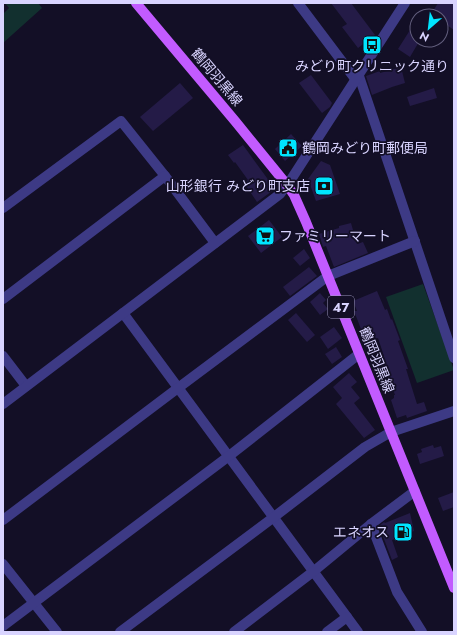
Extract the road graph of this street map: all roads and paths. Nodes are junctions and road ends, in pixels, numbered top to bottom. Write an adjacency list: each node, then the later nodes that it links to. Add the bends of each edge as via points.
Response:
1 (136, 3): 6 (main road, 鶴岡羽黒線 / 47)
2 (298, 3): 4 (street)
3 (405, 3): 4 (street)
4 (358, 78): 6 (street); 8 (street)
5 (165, 176): 7 (street, via 121,121); 9 (street); 11 (street)
6 (287, 185): 9 (street, via 280,194); 10 (main road, 鶴岡羽黒線 / 47, via 294,195)
7 (3, 208)
8 (414, 241): 10 (street); 15 (street)
9 (215, 243): 12 (street)
10 (328, 276): 13 (main road, 鶴岡羽黒線 / 47); 17 (street)
11 (3, 299)
12 (123, 313): 16 (street); 17 (street)
13 (359, 354): 20 (main road, 鶴岡羽黒線 / 47); 21 (street)
14 (3, 356): 16 (street)
15 (454, 358)
16 (26, 386): 18 (street)
17 (178, 388): 21 (street); 24 (street)
18 (3, 404)
19 (454, 411): 20 (street)
20 (391, 432): 22 (main road, 鶴岡羽黒線 / 47); 23 (street, via 365,447)
21 (229, 456): 23 (street); 29 (street)
22 (415, 492): 25 (street); 28 (main road, 鶴岡羽黒線 / 47)
23 (274, 517): 27 (street); 33 (street)
24 (3, 520)
25 (371, 524): 27 (street); 37 (street, via 397,592)
26 (3, 564): 29 (street)
27 (314, 571): 30 (street); 34 (street)
28 (454, 588)
29 (34, 603): 31 (street); 32 (street)
30 (347, 617): 35 (street); 36 (street)
31 (3, 626)
32 (57, 632)
33 (120, 632)
34 (234, 632)
35 (327, 632)
36 (358, 632)
37 (422, 632)

